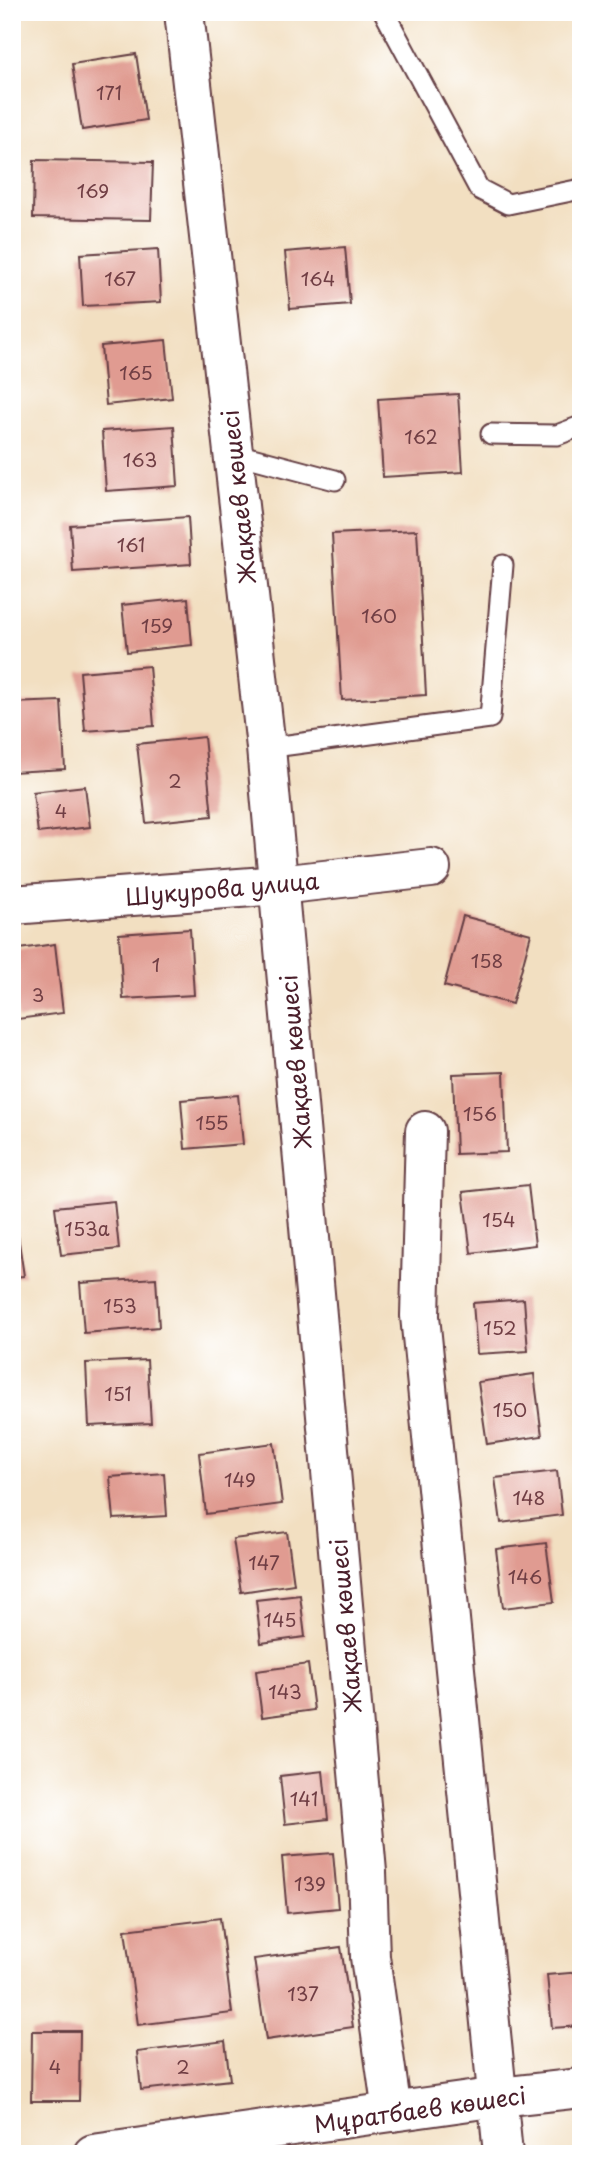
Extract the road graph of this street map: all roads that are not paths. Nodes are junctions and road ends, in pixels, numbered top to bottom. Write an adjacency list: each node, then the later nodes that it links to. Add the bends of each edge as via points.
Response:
1 (184, 12): 6 (street, Жақаев көшесі)
2 (384, 12): 3 (lane, via 479,189 508,204)
3 (581, 189)
4 (581, 426): 5 (lane, via 557,435)
5 (491, 434)
6 (233, 453): 7 (lane); 9 (street, Жақаев көшесі)
7 (335, 480)
8 (503, 565): 9 (lane, via 491,718)
9 (266, 748): 11 (street, Жақаев көшесі)
10 (431, 868): 11 (street, Шукурова улица)
11 (279, 885): 12 (street, Шукурова улица); 16 (street, Жақаев көшесі, via 367,1872 370,1957)
12 (12, 905)
13 (425, 1131): 15 (street, via 420,1316)
14 (581, 2088): 15 (street, Мұратбаев көшесі)
15 (498, 2097): 16 (street, Мұратбаев көшесі); 18 (street)
16 (392, 2112): 17 (street, Мұратбаев көшесі)
17 (93, 2154)
18 (503, 2154)

